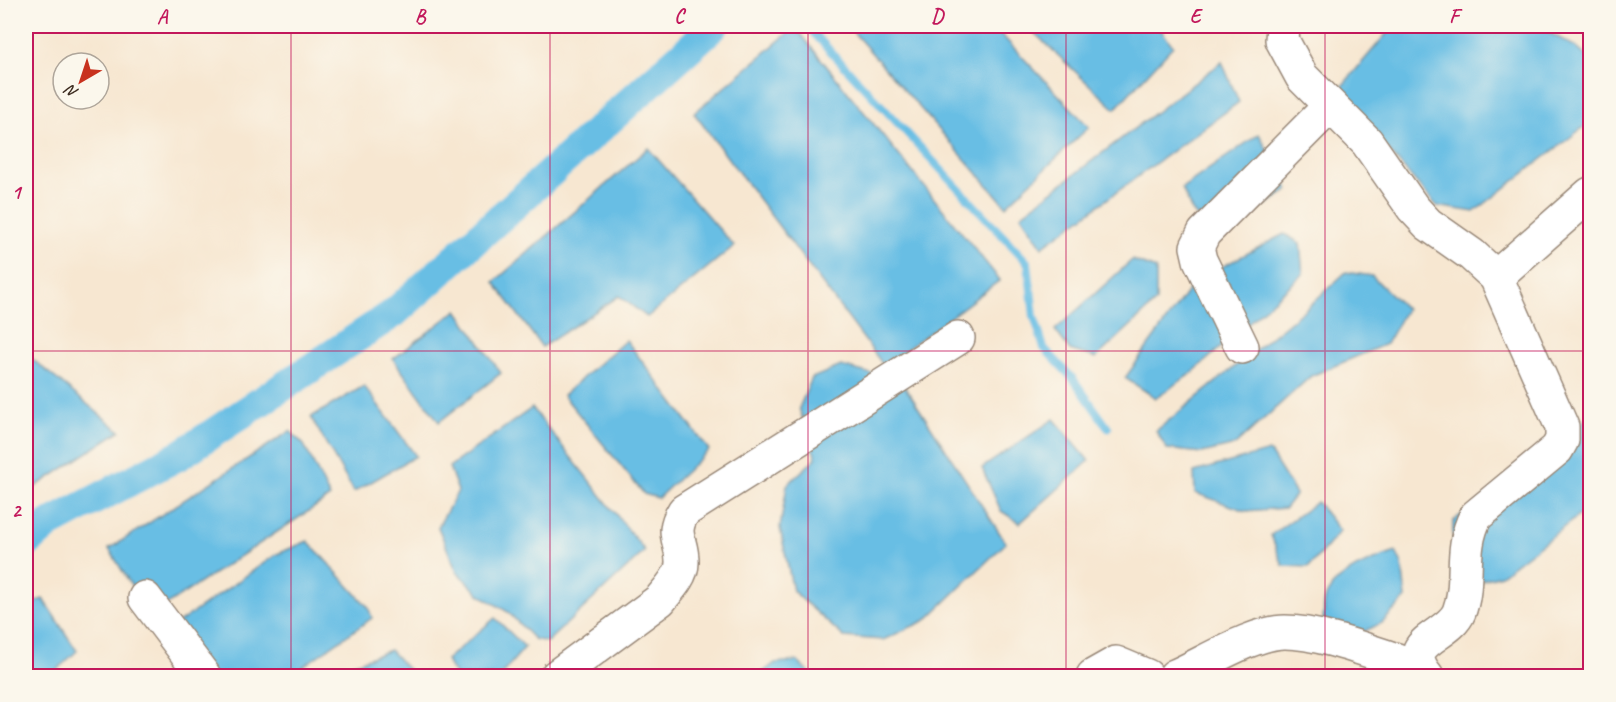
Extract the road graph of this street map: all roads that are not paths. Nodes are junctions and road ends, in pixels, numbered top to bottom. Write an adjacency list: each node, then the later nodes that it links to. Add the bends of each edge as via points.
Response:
1 (1283, 26): 2 (street, via 1282,40 1292,61 1302,78)
2 (1330, 106): 4 (street, via 1367,142 1428,224); 6 (street, via 1203,233 1197,247)
3 (1590, 194): 4 (street)
4 (1496, 277): 8 (street, via 1557,414 1562,440 1557,449 1476,516 1468,531 1458,614 1425,642 1418,655)
5 (958, 338): 10 (street, via 684,511 675,531 683,563 672,585 660,600)
6 (1242, 347)
7 (146, 598): 9 (street)
8 (1423, 671): 13 (street, via 1306,634 1284,632 1251,641)
9 (201, 675)
10 (557, 676)
11 (1093, 676): 12 (street, via 1116,663)
12 (1147, 676)
13 (1175, 676)

